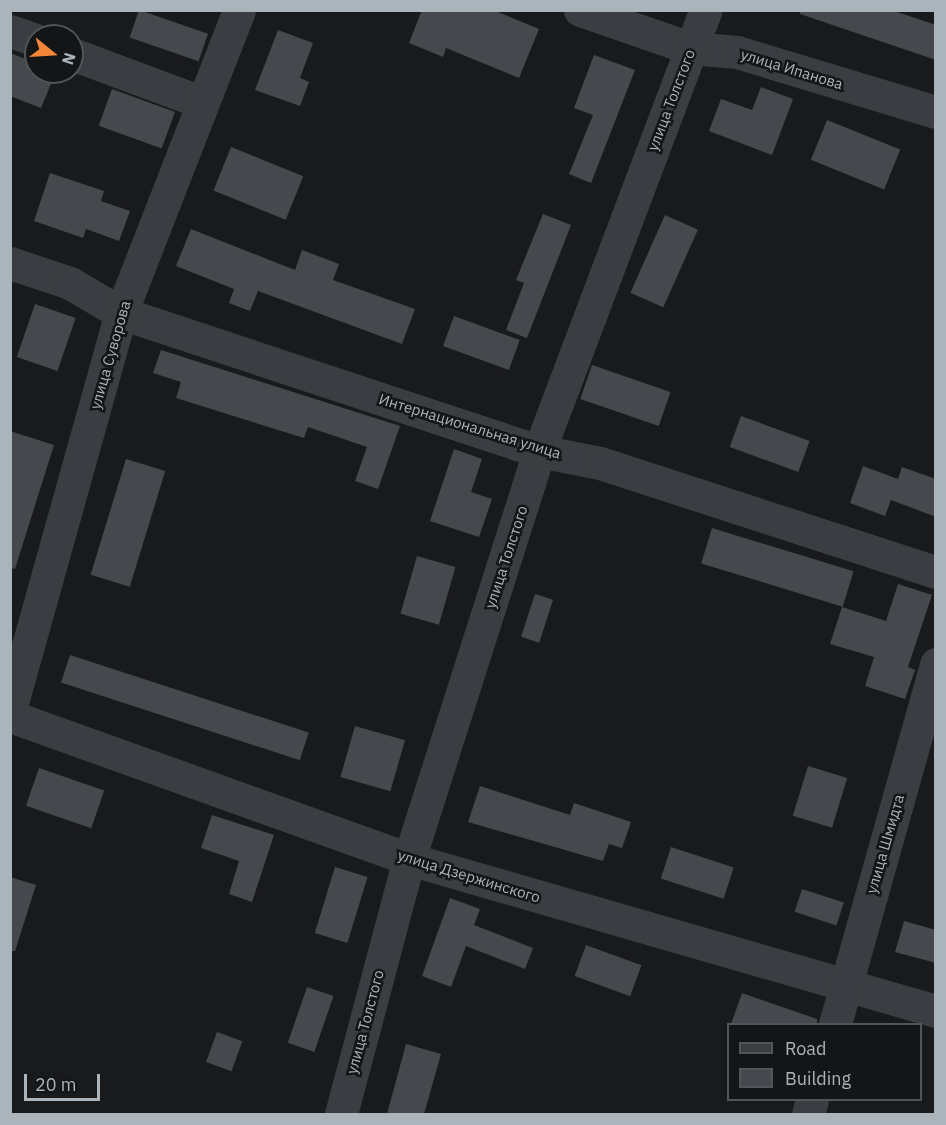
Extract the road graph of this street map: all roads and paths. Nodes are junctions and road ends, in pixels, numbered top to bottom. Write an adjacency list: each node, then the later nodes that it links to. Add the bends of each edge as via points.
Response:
1 (239, 10): 6 (street, улица Суворова)
2 (580, 10): 4 (street, улица Ипанова)
3 (706, 10): 4 (street, улица Толстого)
4 (690, 48): 7 (street, улица Ипанова, via 737,52); 10 (street, улица Толстого)
5 (84, 58): 6 (street)
6 (201, 102): 9 (street, улица Суворова)
7 (936, 112)
8 (10, 263): 9 (street, Интернациональная улица, via 70,283)
9 (121, 313): 10 (street, Интернациональная улица); 13 (street, улица Суворова)
10 (539, 451): 11 (street, Интернациональная улица, via 600,463); 15 (street, улица Толстого)
11 (936, 572)
12 (936, 664): 16 (street, улица Шмидта)
13 (10, 710)
14 (10, 716): 15 (street, улица Дзержинского)
15 (409, 859): 16 (street, улица Дзержинского); 19 (street, улица Толстого)
16 (846, 985): 17 (street, улица Дзержинского); 18 (street, улица Шмидта)
17 (936, 1011)
18 (835, 1023)
19 (341, 1114)

